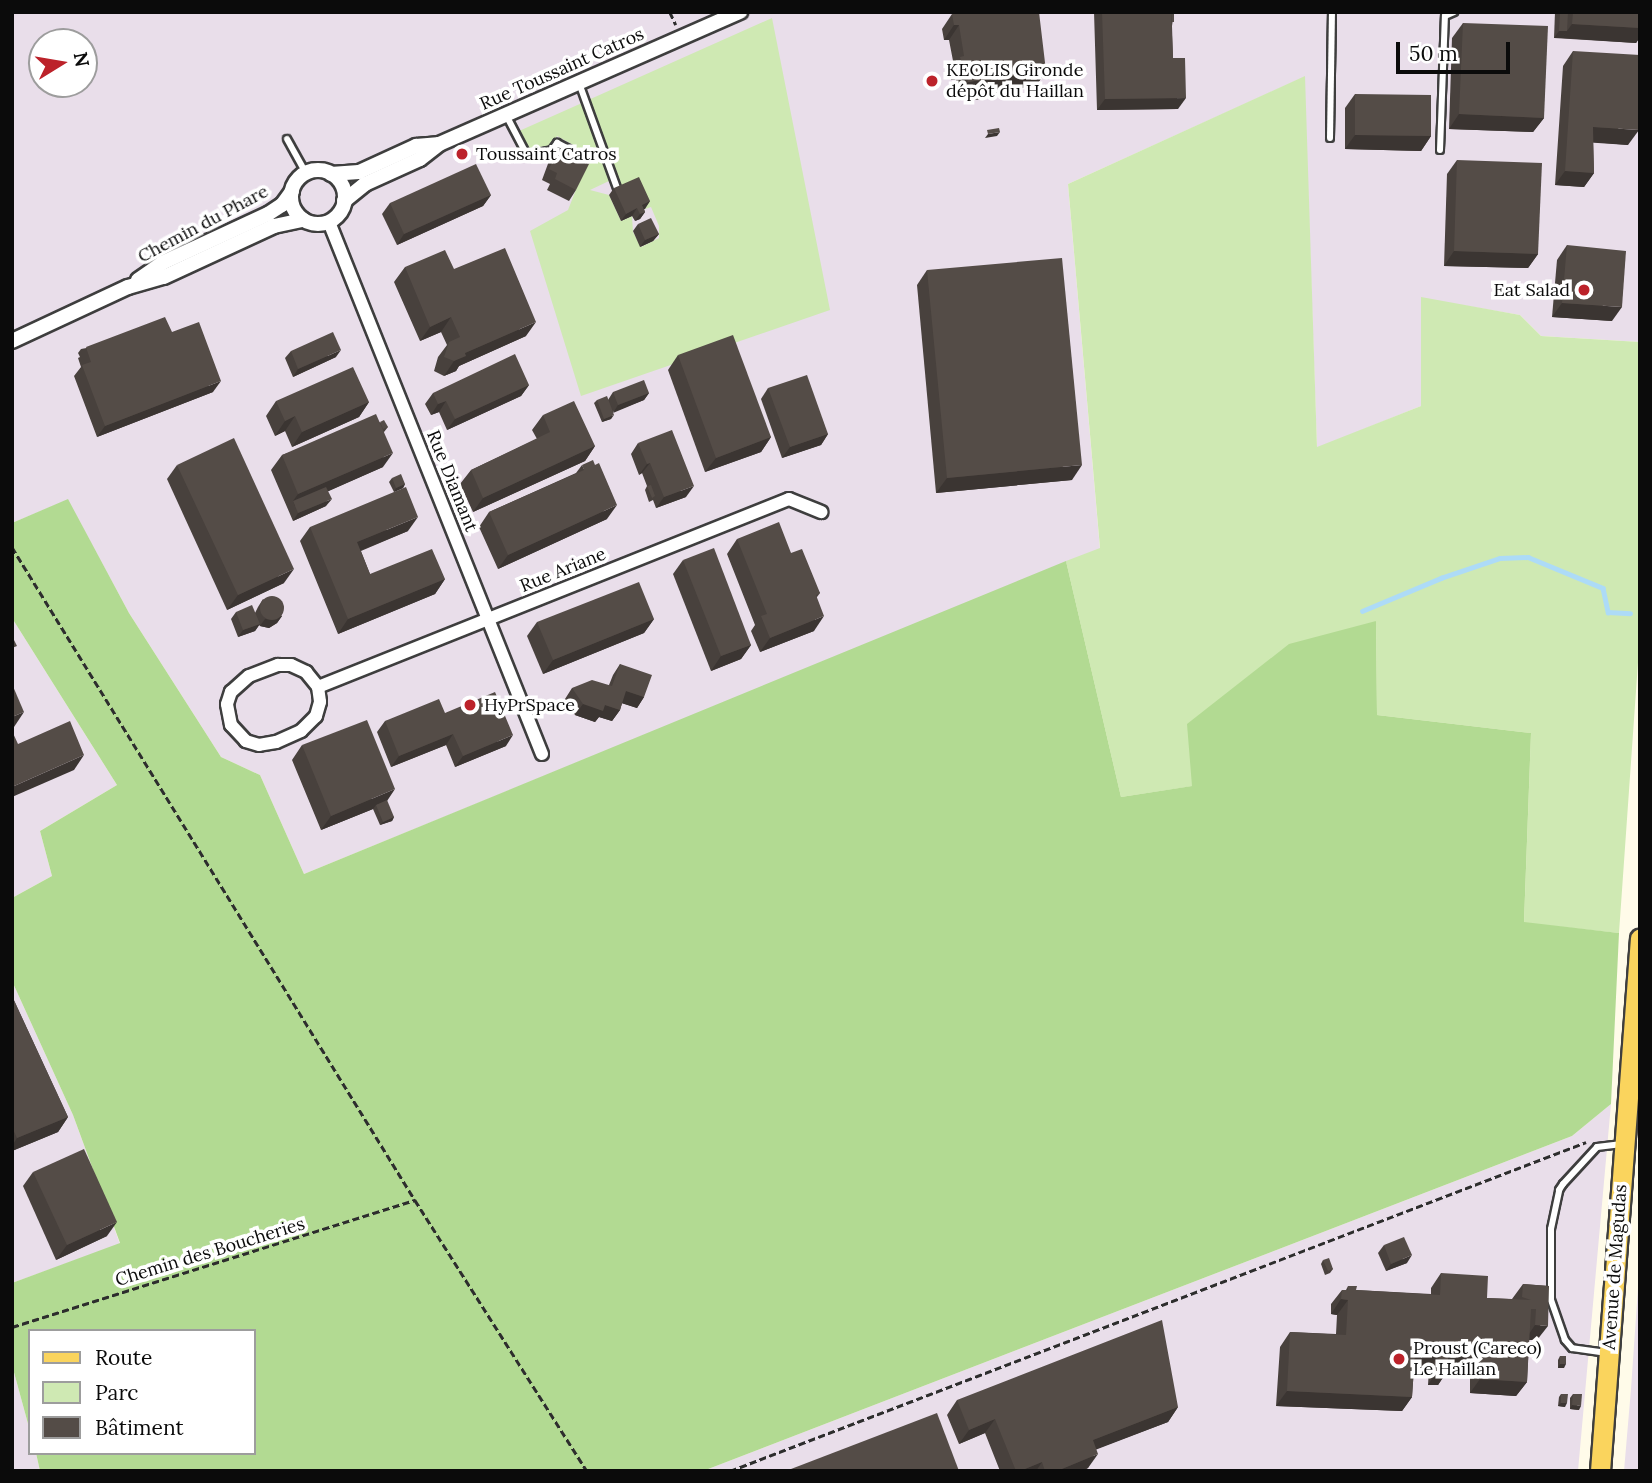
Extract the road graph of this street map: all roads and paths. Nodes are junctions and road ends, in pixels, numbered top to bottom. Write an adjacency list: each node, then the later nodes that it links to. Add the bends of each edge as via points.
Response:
1 (740, 12): 4 (street, Rue Toussaint Catros)
2 (1332, 12): 6 (lane)
3 (1454, 12): 10 (lane, via 1445,16)
4 (579, 83): 5 (street, Rue Toussaint Catros); 14 (lane)
5 (506, 115): 8 (street, Rue Toussaint Catros); 9 (lane, via 527,156 552,150 557,143)
6 (1330, 138)
7 (287, 139): 11 (lane)
8 (439, 144): 12 (street, Rue Toussaint Catros, via 416,146 359,172); 15 (street, Rue Toussaint Catros, via 420,159 365,184)
9 (569, 149)
10 (1440, 150)
11 (306, 173): 12 (street); 13 (street)
12 (331, 174): 15 (street, via 342,186)
13 (292, 191): 16 (street, via 293,208); 18 (street, Chemin du Phare, via 268,214 162,263)
14 (618, 191)
15 (344, 201): 17 (street)
16 (303, 220): 17 (street); 18 (street, Chemin du Phare, via 274,226 164,277)
17 (329, 222): 22 (street, Rue Diamant)
18 (128, 287): 19 (street, Chemin du Phare)
19 (12, 341)
20 (821, 512): 22 (street, Rue Ariane, via 789,499)
21 (12, 547): 29 (path)
22 (488, 619): 23 (street, Rue Ariane); 24 (street, Rue Diamant)
23 (318, 687): 23 (street, via 316,716 302,731 259,745 239,736 230,725 227,704 231,692 249,676 291,665 306,672)
24 (542, 754)
25 (1640, 938): 26 (main road, Avenue de Magudas)
26 (1635, 1057): 28 (main road, Avenue de Magudas)
27 (1594, 1138): 33 (path)
28 (1624, 1144): 31 (main road, Avenue de Magudas); 31 (lane, via 1597,1147 1571,1175 1559,1190 1551,1229 1551,1300 1565,1340 1572,1348)
29 (415, 1200): 30 (path, Chemin des Boucheries); 32 (path)
30 (12, 1327)
31 (1609, 1353): 34 (main road, Avenue de Magudas)
32 (587, 1471)
33 (730, 1471)
34 (1600, 1471)

